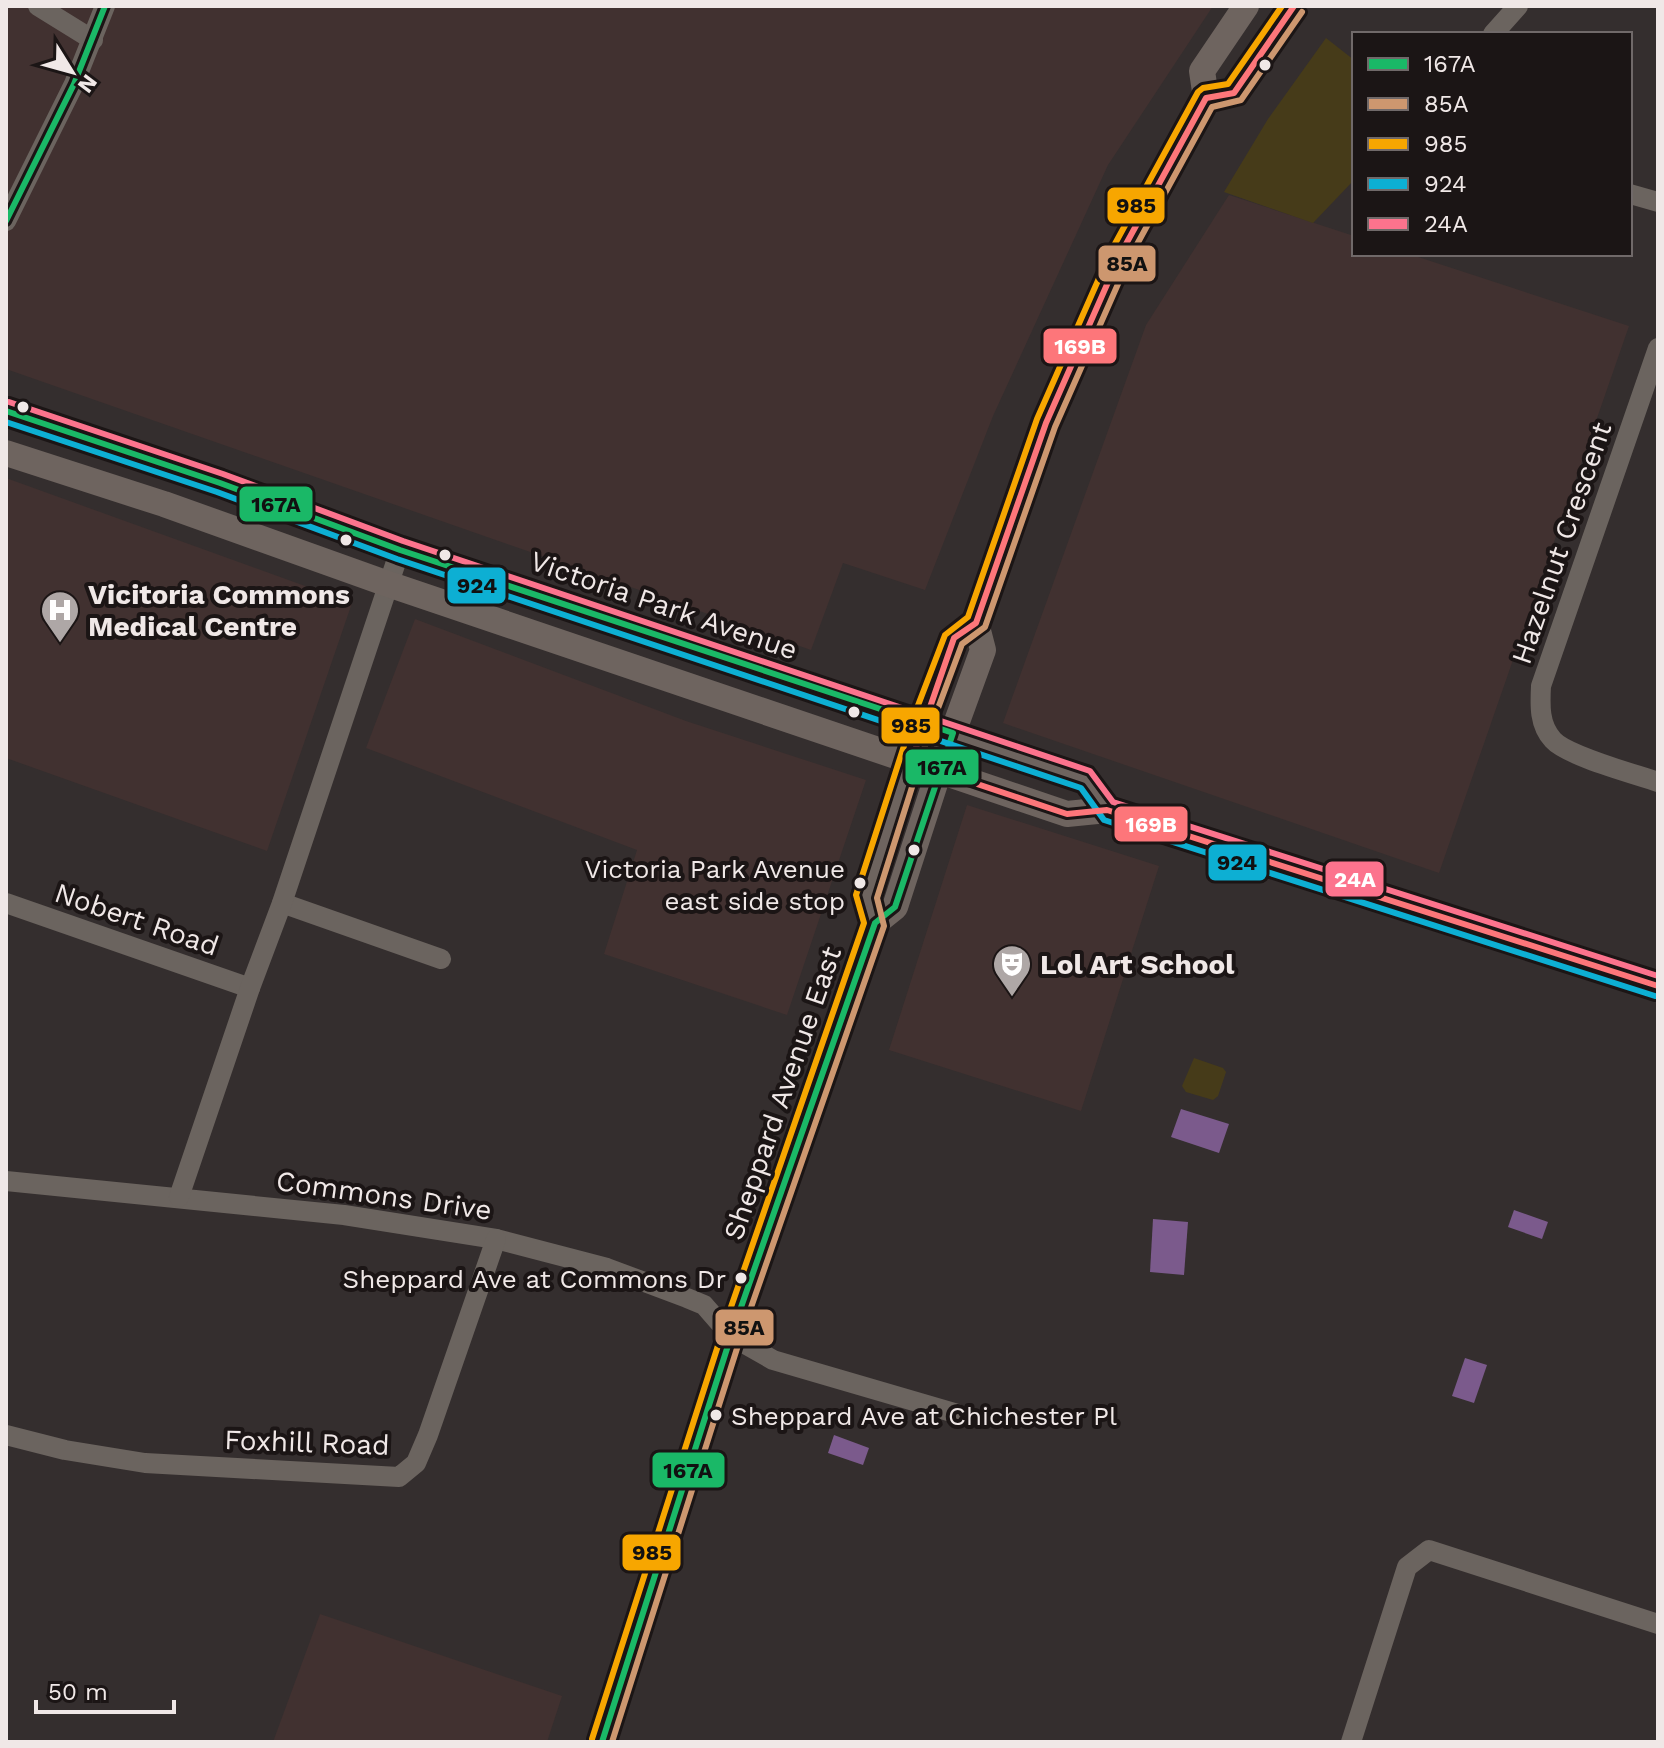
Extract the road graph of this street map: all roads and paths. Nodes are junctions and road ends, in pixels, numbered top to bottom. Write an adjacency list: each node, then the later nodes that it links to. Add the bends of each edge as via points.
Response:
1 (38, 6): 7 (street)
2 (105, 6): 7 (street)
3 (1246, 6): 8 (main road, Sheppard Avenue East, via 1202,71)
4 (1294, 6): 8 (main road, via 1234,93)
5 (1518, 6): 6 (street)
6 (1495, 32)
7 (93, 40): 11 (street)
8 (1206, 98): 17 (main road, Sheppard Avenue East, via 1120,255 1046,423)
9 (1632, 195): 10 (street)
10 (1658, 202)
11 (6, 221)
12 (1658, 348): 22 (street, Hazelnut Crescent, via 1541,686 1540,714 1553,742)
13 (6, 411): 15 (main road, Victoria Park Avenue)
14 (6, 453): 16 (main road)
15 (400, 550): 16 (street); 18 (main road, Victoria Park Avenue)
16 (388, 584): 20 (main road); 25 (street)
17 (976, 623): 18 (main road, Sheppard Avenue East, via 954,638); 19 (main road, Sheppard Avenue East, via 983,650)
18 (922, 724): 19 (main road, Victoria Park Avenue); 20 (main road, Sheppard Avenue East)
19 (953, 733): 21 (main road, Sheppard Avenue East); 23 (main road, Victoria Park Avenue, via 1087,780)
20 (911, 762): 21 (main road); 26 (main road, Sheppard Avenue East, via 866,898)
21 (939, 771): 23 (main road, via 1067,814); 26 (main road, Sheppard Avenue East, via 895,907)
22 (1658, 782)
23 (1107, 810): 28 (main road)
24 (6, 903): 29 (street, Nobert Road)
25 (282, 903): 27 (street); 29 (street)
26 (875, 923): 33 (main road, Sheppard Avenue East)
27 (441, 959)
28 (1658, 986)
29 (250, 988): 31 (street)
30 (6, 1181): 31 (street, Commons Drive)
31 (179, 1197): 32 (street, Commons Drive)
32 (496, 1239): 33 (street, Commons Drive, via 607,1268 704,1305); 35 (street, Foxhill Road, via 428,1435 416,1463 399,1477 145,1463)
33 (731, 1336): 34 (street, Commons Drive, via 773,1360); 37 (main road, Sheppard Avenue East)
34 (958, 1414)
35 (6, 1435)
36 (1658, 1624): 38 (street, via 1429,1550 1407,1567)
37 (602, 1742)
38 (1351, 1742)

